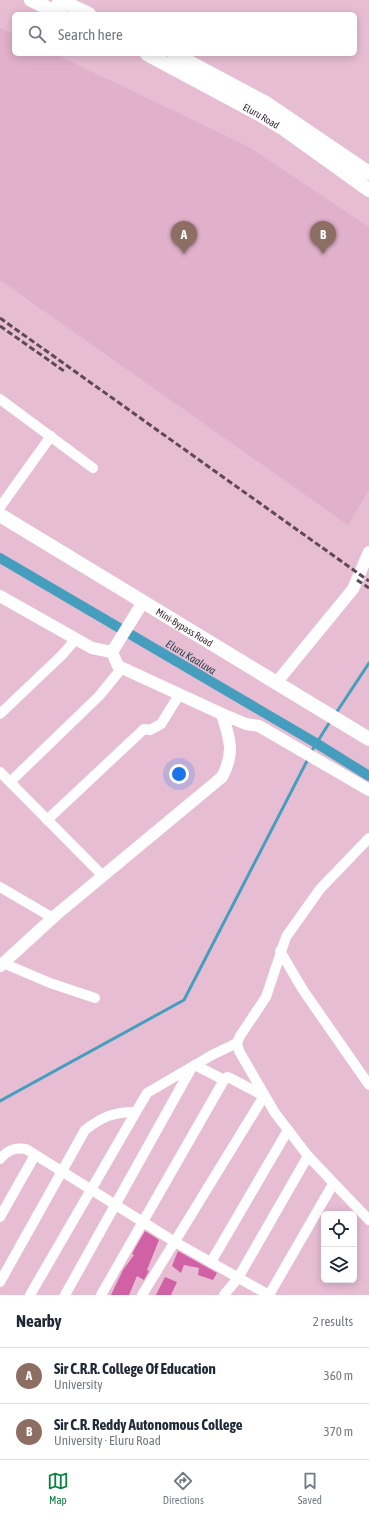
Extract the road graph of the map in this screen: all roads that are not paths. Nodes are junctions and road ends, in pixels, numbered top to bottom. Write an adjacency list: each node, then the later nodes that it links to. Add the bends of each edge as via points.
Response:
1 (31, 0): 3 (main road)
2 (59, 0): 4 (main road)
3 (56, 12)
4 (85, 12)
5 (151, 56): 8 (main road, Eluru Road, via 266,118)
6 (178, 56): 7 (main road, Eluru Road, via 266,103)
7 (369, 173)
8 (369, 190)
9 (0, 399): 10 (street)
10 (51, 436): 11 (street); 12 (street)
11 (93, 468)
12 (0, 507)
13 (0, 515): 16 (main road, Mini-Bypass Road)
14 (369, 552): 20 (street, via 353,589)
15 (0, 596): 17 (street)
16 (139, 608): 18 (street); 20 (main road, Mini-Bypass Road)
17 (76, 639): 18 (street, via 92,648); 22 (street)
18 (112, 652): 19 (street, via 118,666)
19 (122, 668): 21 (street); 26 (street, via 99,696)
20 (278, 684): 24 (main road, Mini-Bypass Road)
21 (179, 695): 23 (street); 28 (street, via 161,724 150,730 144,729)
22 (0, 714)
23 (222, 714): 27 (street, via 246,724 259,726); 30 (street, via 229,734 230,748 230,764 222,777)
24 (369, 739)
25 (0, 772): 26 (street)
26 (10, 782): 28 (street)
27 (368, 789)
28 (47, 820): 30 (street)
29 (369, 838): 33 (street, via 309,903 286,937)
30 (103, 876): 32 (street)
31 (0, 887): 32 (street)
32 (53, 918): 34 (street)
33 (280, 951): 36 (street, via 266,997); 39 (street, via 303,990)
34 (2, 965): 35 (street)
35 (95, 998)
36 (237, 1043): 37 (street); 40 (street)
37 (194, 1066): 38 (street); 41 (street, via 147,1092); 49 (street)
38 (224, 1080): 40 (street, via 230,1078); 52 (street)
39 (369, 1085)
40 (264, 1096): 42 (street); 53 (street)
41 (135, 1112): 46 (street, via 118,1112 100,1119 85,1130); 48 (street)
42 (288, 1130): 44 (street); 54 (street)
43 (35, 1155): 45 (street, via 26,1149 16,1148); 46 (street); 50 (street)
44 (308, 1156): 47 (street); 55 (street)
45 (0, 1159)
46 (62, 1172): 48 (street); 56 (street)
47 (333, 1184): 51 (street); 55 (street, via 269,1295)
48 (90, 1190): 49 (street); 57 (street)
49 (116, 1205): 52 (street); 58 (street)
50 (0, 1217)
51 (369, 1220)
52 (143, 1222): 53 (street); 59 (street)
53 (174, 1242): 54 (street); 60 (street)
54 (211, 1262): 55 (street)
55 (238, 1278): 61 (street)
56 (0, 1282)
57 (30, 1295)
58 (65, 1295)
59 (101, 1295)
60 (142, 1295)
61 (224, 1295)

